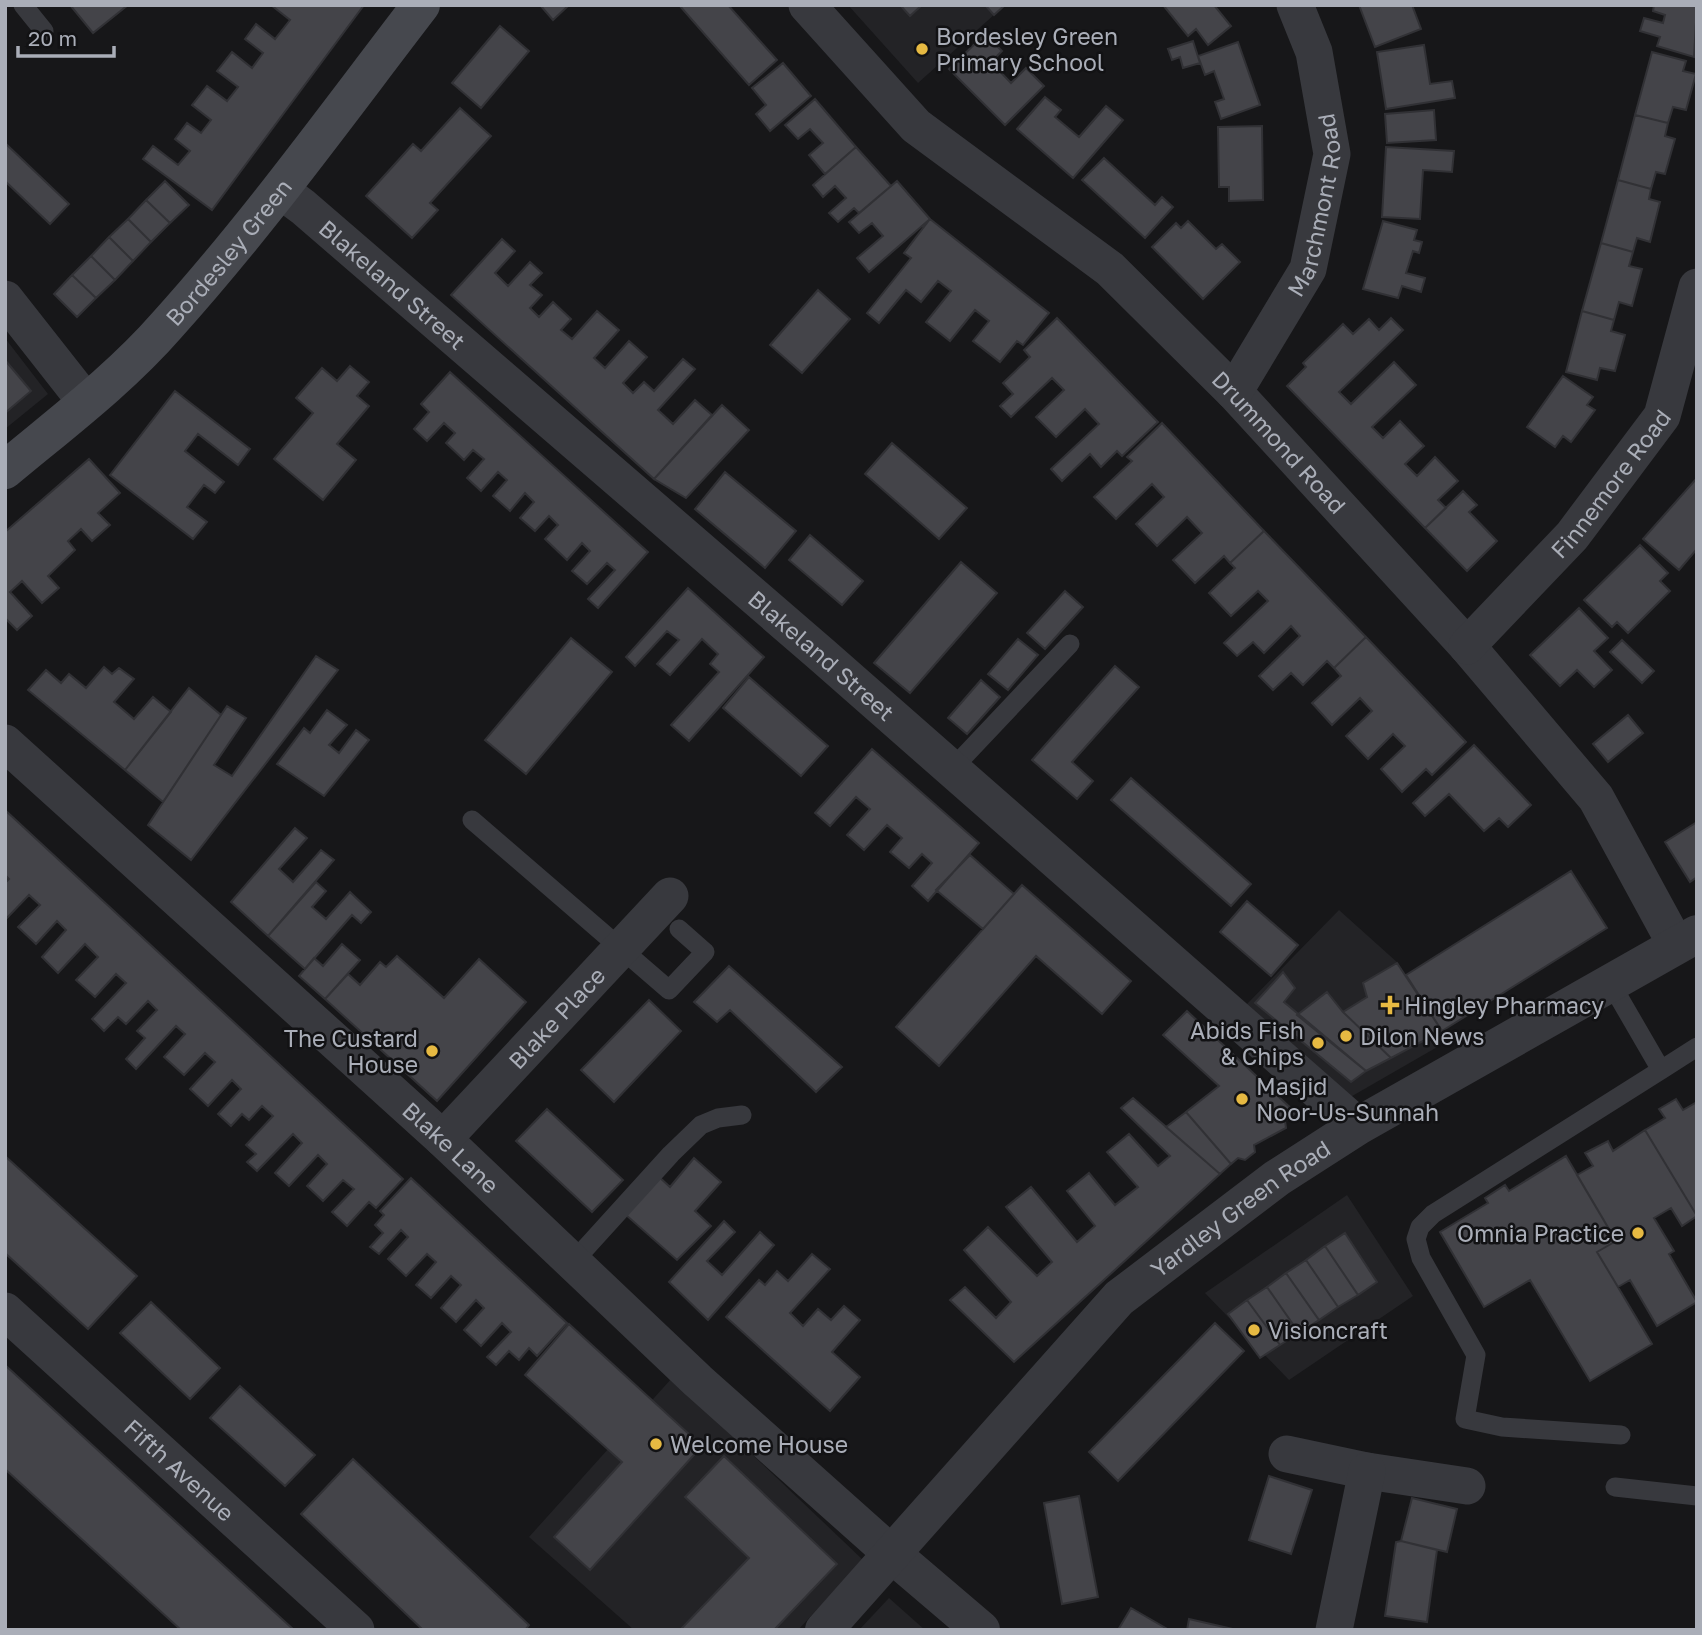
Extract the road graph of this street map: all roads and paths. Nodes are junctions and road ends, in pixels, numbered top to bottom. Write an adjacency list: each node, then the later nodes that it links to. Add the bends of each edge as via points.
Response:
1 (23, 5): 5 (lane)
2 (421, 5): 6 (main road, Bordesley Green)
3 (807, 5): 9 (street, Drummond Road, via 916,126 1110,269)
4 (1295, 5): 9 (street, Marchmont Road, via 1314,52 1332,154 1308,269)
5 (44, 30)
6 (280, 190): 10 (main road, Bordesley Green, via 166,327); 15 (street, Blakeland Street)
7 (1697, 288): 13 (street, Finnemore Road, via 1662,416 1572,536)
8 (5, 299): 10 (street)
9 (1234, 392): 13 (street, Drummond Road)
10 (86, 402): 11 (main road, Bordesley Green)
11 (5, 470)
12 (1070, 645): 15 (lane)
13 (1466, 646): 18 (street, Drummond Road, via 1596,798)
14 (5, 743): 25 (street, Blake Lane)
15 (952, 769): 24 (street, Blakeland Street)
16 (472, 820): 19 (lane)
17 (675, 913): 19 (street, Blake Place); 19 (lane, via 705,952 669,990)
18 (1686, 939): 20 (street, Yardley Green Road)
19 (622, 947): 25 (street, Blake Place)
20 (1610, 982): 22 (lane); 24 (street, Yardley Green Road)
21 (1697, 1047): 22 (lane)
22 (1661, 1070): 28 (lane, via 1433,1214 1416,1239 1420,1258 1476,1355 1465,1419 1502,1427)
23 (742, 1115): 26 (lane, via 701,1125)
24 (1358, 1126): 34 (street, Yardley Green Road, via 1277,1178 1119,1297)
25 (443, 1139): 26 (street, Blake Lane)
26 (573, 1262): 34 (street, Blake Lane)
27 (5, 1311): 35 (street, Fifth Avenue)
28 (1621, 1435)
29 (1287, 1454): 30 (street)
30 (1367, 1471): 31 (street); 38 (street)
31 (1467, 1486)
32 (1615, 1488): 33 (lane)
33 (1697, 1496)
34 (893, 1555): 36 (street, Yardley Green Road); 37 (street)
35 (356, 1630)
36 (824, 1630)
37 (981, 1630)
38 (1334, 1630)

